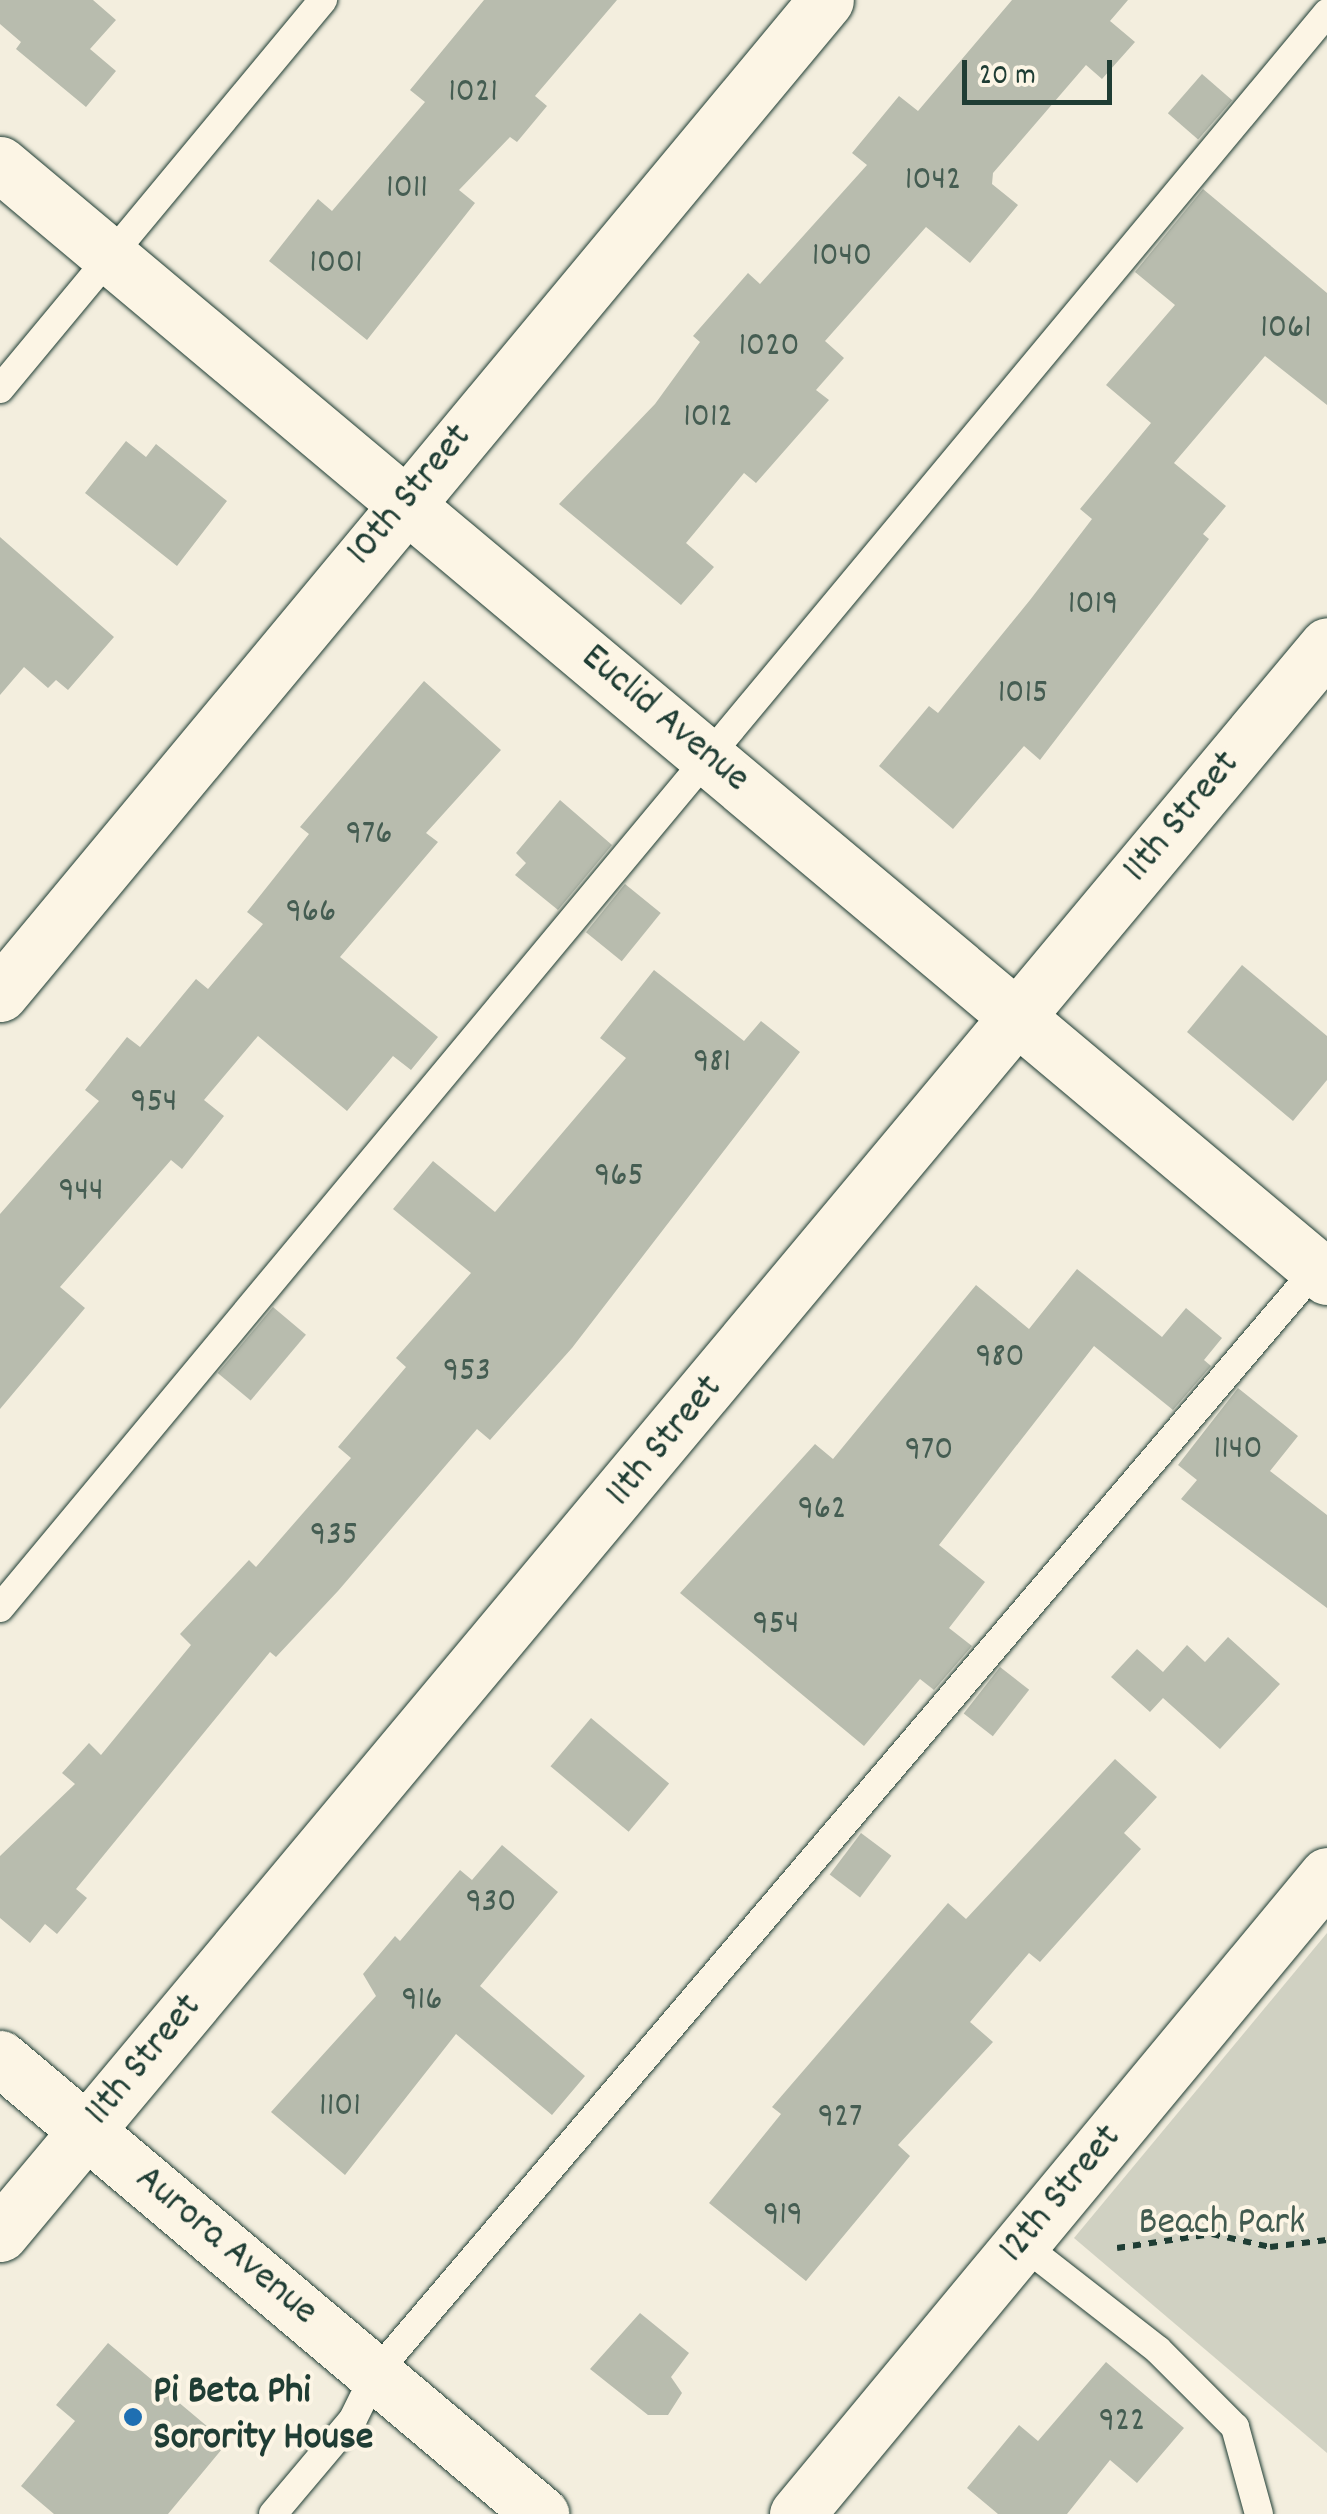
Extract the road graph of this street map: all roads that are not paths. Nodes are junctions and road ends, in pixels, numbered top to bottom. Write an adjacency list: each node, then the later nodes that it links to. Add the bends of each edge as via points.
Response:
1 (323, 0): 5 (lane)
2 (826, 0): 7 (street, 10th Street)
3 (1327, 13): 9 (lane)
4 (0, 164): 5 (street, Euclid Avenue)
5 (111, 256): 6 (lane); 7 (street, Euclid Avenue)
6 (0, 389)
7 (406, 503): 9 (street, Euclid Avenue); 10 (street, 10th Street)
8 (1327, 645): 11 (street, 11th Street)
9 (707, 757): 11 (street, Euclid Avenue); 13 (lane)
10 (0, 994)
11 (1019, 1014): 12 (street, Euclid Avenue); 16 (street, 11th Street)
12 (1324, 1267): 19 (lane)
13 (0, 1608)
14 (1327, 1875): 18 (street, 12th Street)
15 (0, 2058): 16 (street, Aurora Avenue)
16 (86, 2130): 17 (street, 11th Street); 19 (street, Aurora Avenue)
17 (0, 2234)
18 (1022, 2244): 22 (street, 12th Street); 23 (lane, via 1158,2350 1235,2427)
19 (376, 2374): 20 (lane, via 353,2419); 21 (street, Aurora Avenue)
20 (273, 2514)
21 (542, 2514)
22 (797, 2514)
23 (1259, 2514)

